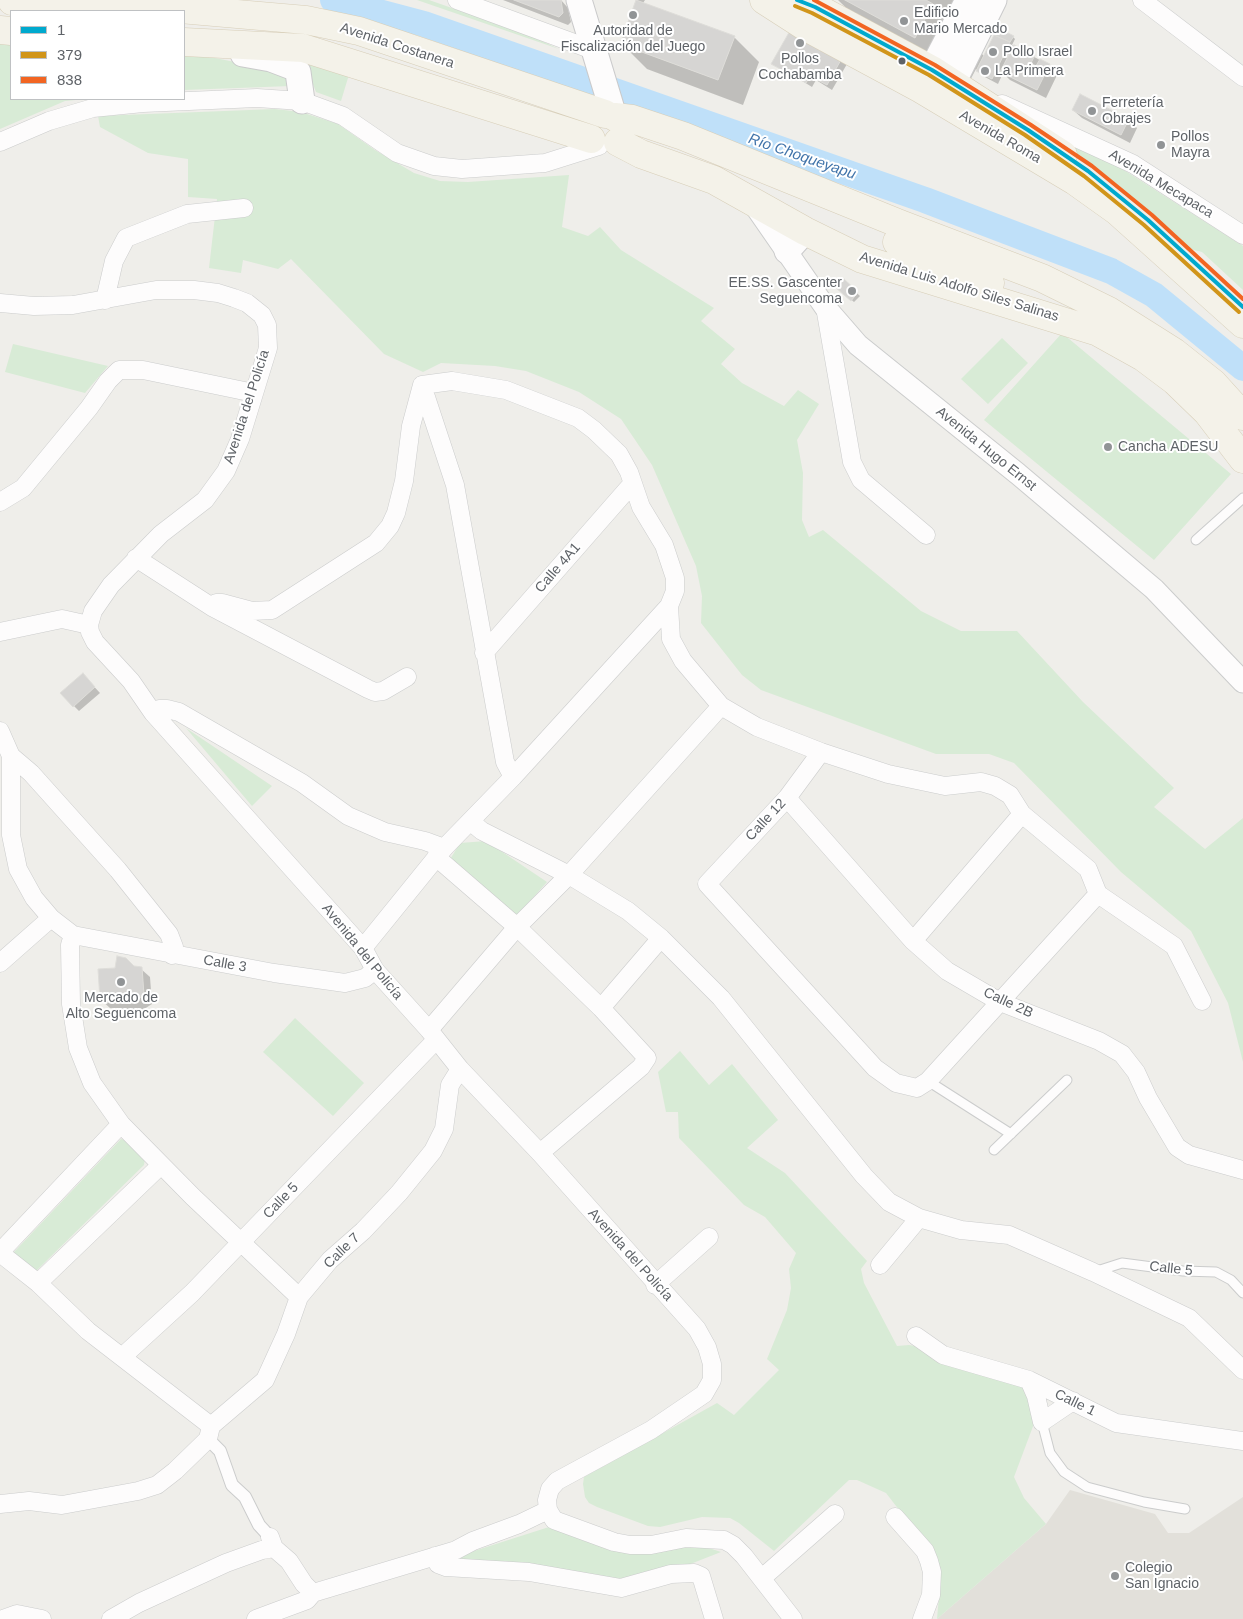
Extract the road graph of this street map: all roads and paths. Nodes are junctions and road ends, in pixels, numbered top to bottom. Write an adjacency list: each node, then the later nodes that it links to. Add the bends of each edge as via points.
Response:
1 (2, 0): 2 (main road, Avenida Costanera)
2 (12, 0): 10 (main road); 20 (main road, Avenida Costanera, via 306,20 359,31)
3 (457, 0): 15 (street)
4 (579, 0): 15 (main road)
5 (764, 0): 17 (main road, via 806,27)
6 (797, 0): 17 (main road)
7 (968, 0): 17 (main road)
8 (994, 0): 17 (main road)
9 (1142, 0): 16 (street)
10 (87, 10)
11 (185, 31): 20 (main road, Avenida Costanera, via 303,48)
12 (185, 31): 14 (main road)
13 (185, 31): 18 (main road, via 284,62 298,72)
14 (310, 34): 19 (main road)
15 (597, 61): 20 (main road)
16 (1243, 77)
17 (943, 87): 27 (street, Avenida Mecapaca, via 1014,109 1133,164); 33 (main road, Avenida Roma, via 1088,171 1148,220); 34 (main road, Avenida Roma, via 1117,211)
18 (302, 101): 20 (street, via 343,116 397,153 434,166 462,169 545,163); 22 (street, via 257,98 93,108 49,121)
19 (573, 117)
20 (607, 125): 23 (main road, Avenida Luis Adolfo Siles Salinas, via 641,154 714,180); 29 (main road, Avenida Luis Adolfo Siles Salinas, via 632,119 684,136 1042,278)
21 (658, 140): 25 (main road)
22 (0, 142)
23 (750, 199): 26 (main road, Avenida Luis Adolfo Siles Salinas); 28 (street, Avenida Hugo Ernst)
24 (244, 208): 30 (street, via 186,214 126,238 114,261)
25 (857, 222): 29 (main road, via 878,227 1039,289); 35 (main road, via 1069,315)
26 (805, 231): 28 (main road); 35 (main road, Avenida Luis Adolfo Siles Salinas, via 862,259)
27 (1243, 235)
28 (787, 252): 32 (street, Avenida Hugo Ernst)
29 (1079, 298): 38 (main road, Avenida Luis Adolfo Siles Salinas, via 1109,311 1174,352 1213,383)
30 (105, 300): 31 (street, Avenida del Policía, via 73,305); 37 (street, Avenida del Policía, via 156,290 194,290 218,293 247,303 262,315 269,336)
31 (0, 304)
32 (824, 307): 43 (street, via 852,462 861,480); 52 (street, Avenida Hugo Ernst, via 858,345 1154,589)
33 (1243, 307)
34 (1243, 324)
35 (1098, 332): 39 (main road, Avenida Luis Adolfo Siles Salinas, via 1143,357 1175,381 1207,412)
36 (422, 385): 40 (street, via 452,381 506,390 578,418 619,454); 47 (street, via 411,426 396,513 376,542 272,610 252,611 222,603); 50 (street, via 455,485)
37 (254, 393): 42 (street, via 143,370 119,370 23,488); 45 (street, Avenida del Policía, via 240,439 215,488)
38 (1243, 416)
39 (1243, 459)
40 (632, 484): 46 (street, via 641,507 664,545 676,578 676,591); 50 (street, Calle 4A1)
41 (1243, 498): 44 (lane)
42 (0, 502)
43 (926, 535)
44 (1196, 540)
45 (136, 558): 47 (street); 48 (street, Avenida del Policía, via 99,601)
46 (669, 606): 53 (street, via 671,639 683,661); 58 (street)
47 (212, 607): 51 (street, via 376,692 384,692)
48 (89, 625): 49 (street, via 62,619); 54 (street, Avenida del Policía, via 95,642 131,682)
49 (0, 632)
50 (484, 653): 58 (street, via 505,762)
51 (407, 677)
52 (1243, 682)
53 (721, 706): 56 (street, via 757,727); 63 (street, Calle 5)
54 (153, 713): 62 (street, via 166,709 179,712 302,783 348,816 385,832 426,841); 70 (street, Avenida del Policía)
55 (0, 731): 57 (street)
56 (821, 752): 59 (street, Calle 12); 60 (street, via 888,774 945,786 981,782 995,786 1010,795)
57 (11, 756): 65 (street, via 11,835 18,869 34,898); 71 (street, via 31,773 129,884 169,934 174,948)
58 (514, 777): 61 (street)
59 (787, 798): 69 (street, Calle 2B); 80 (street, Calle 12, via 707,884 875,1068 896,1082 917,1088)
60 (1022, 814): 64 (street, via 1088,869); 69 (street)
61 (471, 822): 62 (street); 63 (street, via 482,831)
62 (440, 852): 66 (street); 70 (street)
63 (569, 875): 66 (street, Calle 5); 68 (street, via 628,912)
64 (1098, 894): 74 (street); 75 (street, via 1174,946)
65 (51, 918): 67 (street); 72 (street)
66 (517, 926): 76 (street); 77 (street, Calle 5)
67 (73, 934): 71 (street, Calle 3); 81 (street, via 70,945 71,1004 78,1048 92,1083)
68 (661, 938): 76 (street); 87 (street, via 720,998 864,1176 889,1202)
69 (913, 941): 74 (street, Calle 2B, via 947,971)
70 (363, 948): 73 (street, Avenida del Policía)
71 (172, 955): 73 (street, Calle 3, via 345,982 365,978)
72 (0, 963)
73 (375, 970): 77 (street, Avenida del Policía)
74 (1000, 1002): 80 (street); 86 (street, Calle 2B, via 1099,1041 1122,1054 1136,1072 1177,1147 1189,1155)
75 (1202, 1002)
76 (601, 1008): 84 (street, via 647,1058 641,1067)
77 (433, 1035): 78 (street, Avenida del Policía); 89 (street, Calle 5)
78 (460, 1069): 84 (street, Avenida del Policía); 96 (street, Calle 7, via 450,1085 444,1130 434,1151)
79 (1067, 1080): 82 (lane)
80 (928, 1081): 82 (lane)
81 (121, 1124): 85 (street); 90 (street)
82 (1011, 1134): 83 (lane)
83 (994, 1150)
84 (540, 1153): 94 (street, Avenida del Policía)
85 (161, 1164): 89 (street); 93 (street)
86 (1243, 1170)
87 (919, 1218): 91 (street); 92 (street, via 961,1230 1009,1235)
88 (709, 1237): 94 (street)
89 (240, 1243): 96 (street); 98 (street, Calle 5, via 192,1293)
90 (0, 1252): 93 (street)
91 (880, 1264)
92 (1093, 1272): 95 (lane, Calle 5, via 1122,1263 1216,1272 1231,1280); 99 (street, via 1189,1318)
93 (38, 1283): 98 (street, via 88,1331)
94 (655, 1285): 107 (street, Avenida del Policía, via 697,1329 712,1364 712,1380 704,1394 691,1404 651,1430 557,1481 548,1494)
95 (1243, 1293)
96 (299, 1297): 103 (street, Calle 7, via 265,1380)
97 (916, 1336): 100 (street, Calle 1, via 943,1355)
98 (122, 1356): 103 (street)
99 (1243, 1370)
100 (1029, 1380): 101 (street, Calle 1); 102 (street)
101 (1073, 1401): 102 (street); 104 (street, Calle 1, via 1116,1423)
102 (1042, 1422): 106 (lane, via 1050,1453 1064,1472 1087,1487)
103 (210, 1433): 105 (street, Calle 7, via 175,1471 157,1484 138,1491 62,1505 29,1501); 110 (street, via 232,1485 245,1498)
104 (1243, 1441)
105 (0, 1504)
106 (1185, 1509)
107 (548, 1510): 111 (street); 112 (street, via 554,1520 630,1545 651,1545 686,1538 724,1540 734,1545)
108 (835, 1514): 112 (street)
109 (895, 1517): 120 (street, via 925,1551 930,1562 931,1594)
110 (272, 1543): 113 (street); 116 (street, via 139,1603)
111 (435, 1556): 113 (street); 118 (street, via 438,1564 446,1567 529,1572 621,1588 671,1574 694,1573 701,1576)
112 (762, 1578): 119 (street)
113 (314, 1593): 117 (street, via 307,1600)
114 (3, 1619): 115 (street, via 17,1614)
115 (42, 1619)
116 (111, 1619)
117 (256, 1619)
118 (714, 1619)
119 (793, 1619)
120 (922, 1619)

